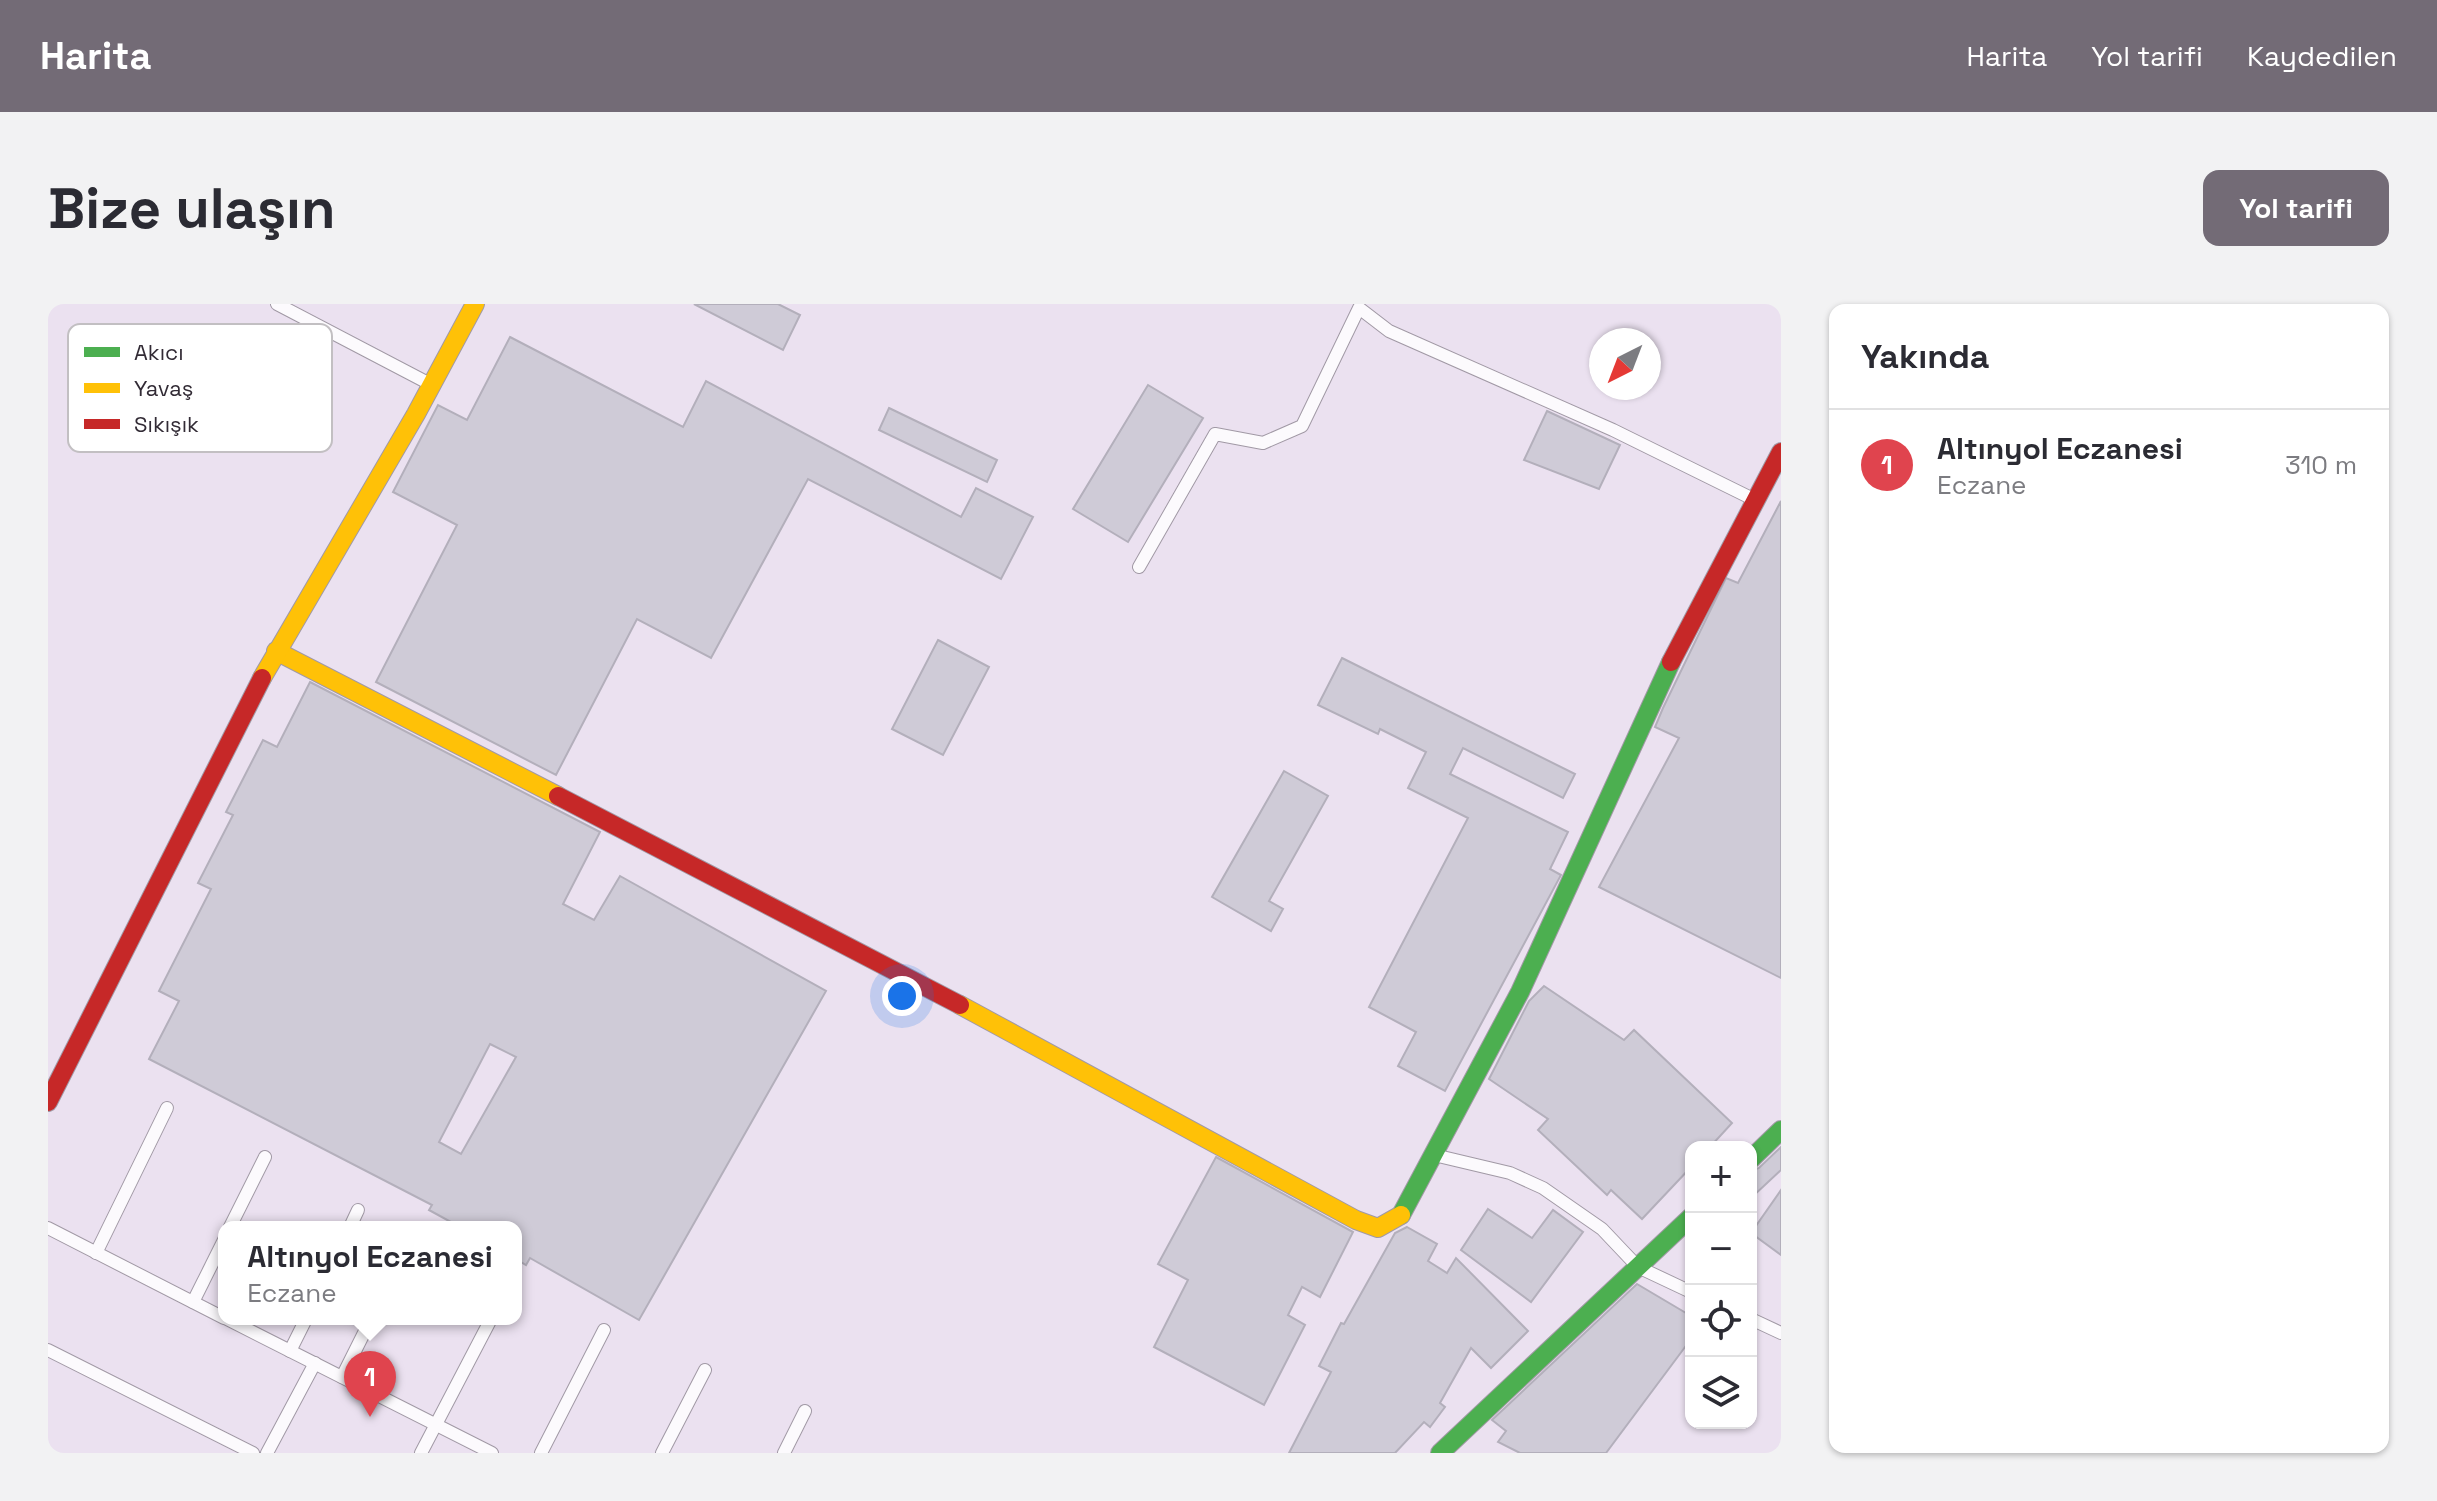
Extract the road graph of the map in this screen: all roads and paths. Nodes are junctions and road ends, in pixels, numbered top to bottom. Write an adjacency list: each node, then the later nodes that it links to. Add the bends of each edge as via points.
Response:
1 (277, 304): 3 (street)
2 (475, 304): 5 (street)
3 (315, 324)
4 (332, 333): 5 (street)
5 (430, 384): 9 (street)
6 (1781, 452): 7 (street)
7 (1753, 499): 8 (street, via 1389,331 1359,308 1302,426 1263,443 1215,434); 14 (street, via 1533,964)
8 (1139, 567)
9 (276, 651): 10 (street); 14 (street, via 927,987 1356,1220 1378,1228 1400,1217)
10 (48, 1102)
11 (167, 1108): 22 (street)
12 (1781, 1130): 13 (street)
13 (1757, 1153)
14 (1434, 1155): 23 (street, via 1510,1173 1543,1188 1602,1229)
15 (265, 1157): 17 (street)
16 (358, 1210): 18 (street)
17 (233, 1221)
18 (353, 1221)
19 (1685, 1223): 23 (street)
20 (48, 1228): 22 (street)
21 (218, 1252): 25 (street)
22 (96, 1253): 25 (street)
23 (1638, 1267): 24 (street); 48 (street)
24 (1685, 1289)
25 (193, 1302): 26 (street)
26 (218, 1314)
27 (1757, 1322): 33 (street)
28 (240, 1325): 35 (street)
29 (303, 1325): 35 (street)
30 (368, 1325): 38 (street)
31 (488, 1325): 40 (street)
32 (604, 1330): 45 (street)
33 (1781, 1333)
34 (48, 1350): 41 (street)
35 (290, 1351): 36 (street)
36 (315, 1363): 38 (street); 42 (street)
37 (705, 1370): 46 (street)
38 (342, 1377): 40 (street)
39 (805, 1411): 47 (street)
40 (435, 1424): 43 (street); 44 (street)
41 (253, 1453)
42 (267, 1453)
43 (421, 1453)
44 (492, 1453)
45 (541, 1453)
46 (662, 1453)
47 (784, 1453)
48 (1440, 1453)

